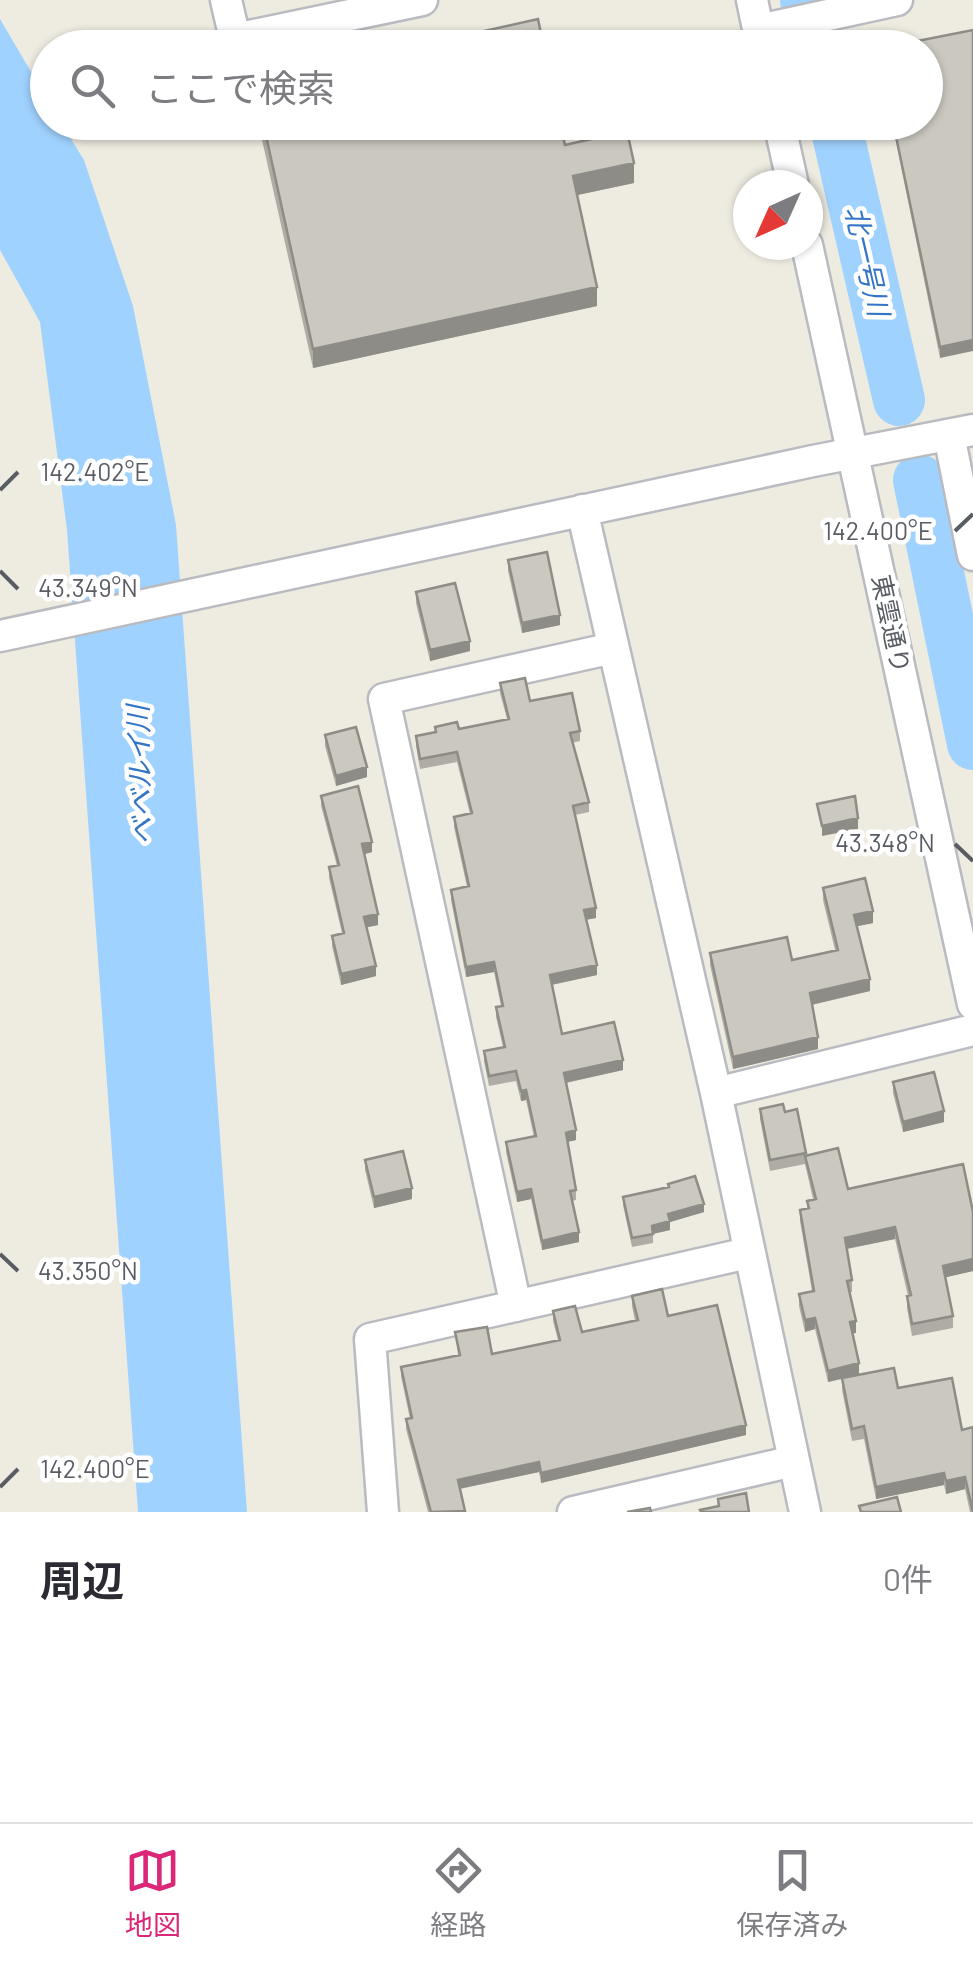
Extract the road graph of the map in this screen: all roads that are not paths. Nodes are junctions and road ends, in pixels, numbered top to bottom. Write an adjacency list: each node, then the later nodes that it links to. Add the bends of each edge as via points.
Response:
1 (226, 0): 5 (street)
2 (422, 0): 6 (street)
3 (752, 0): 7 (street)
4 (897, 0): 8 (street)
5 (233, 30)
6 (282, 30)
7 (759, 30)
8 (780, 30)
9 (783, 140): 10 (street)
10 (790, 170)
11 (810, 260): 13 (street, 東雲通り)
12 (961, 432): 13 (street); 15 (street)
13 (854, 453): 14 (street); 18 (street, 東雲通り)
14 (582, 510): 16 (street); 17 (street)
15 (973, 555)
16 (0, 636)
17 (613, 648): 20 (street); 22 (street, via 384,699)
18 (973, 1004)
19 (973, 1030): 20 (street)
20 (716, 1093): 21 (street)
21 (748, 1253): 22 (street); 23 (street)
22 (516, 1306): 24 (street, via 370,1339)
23 (794, 1461): 25 (street); 26 (street)
24 (383, 1512)
25 (574, 1512)
26 (805, 1512)

